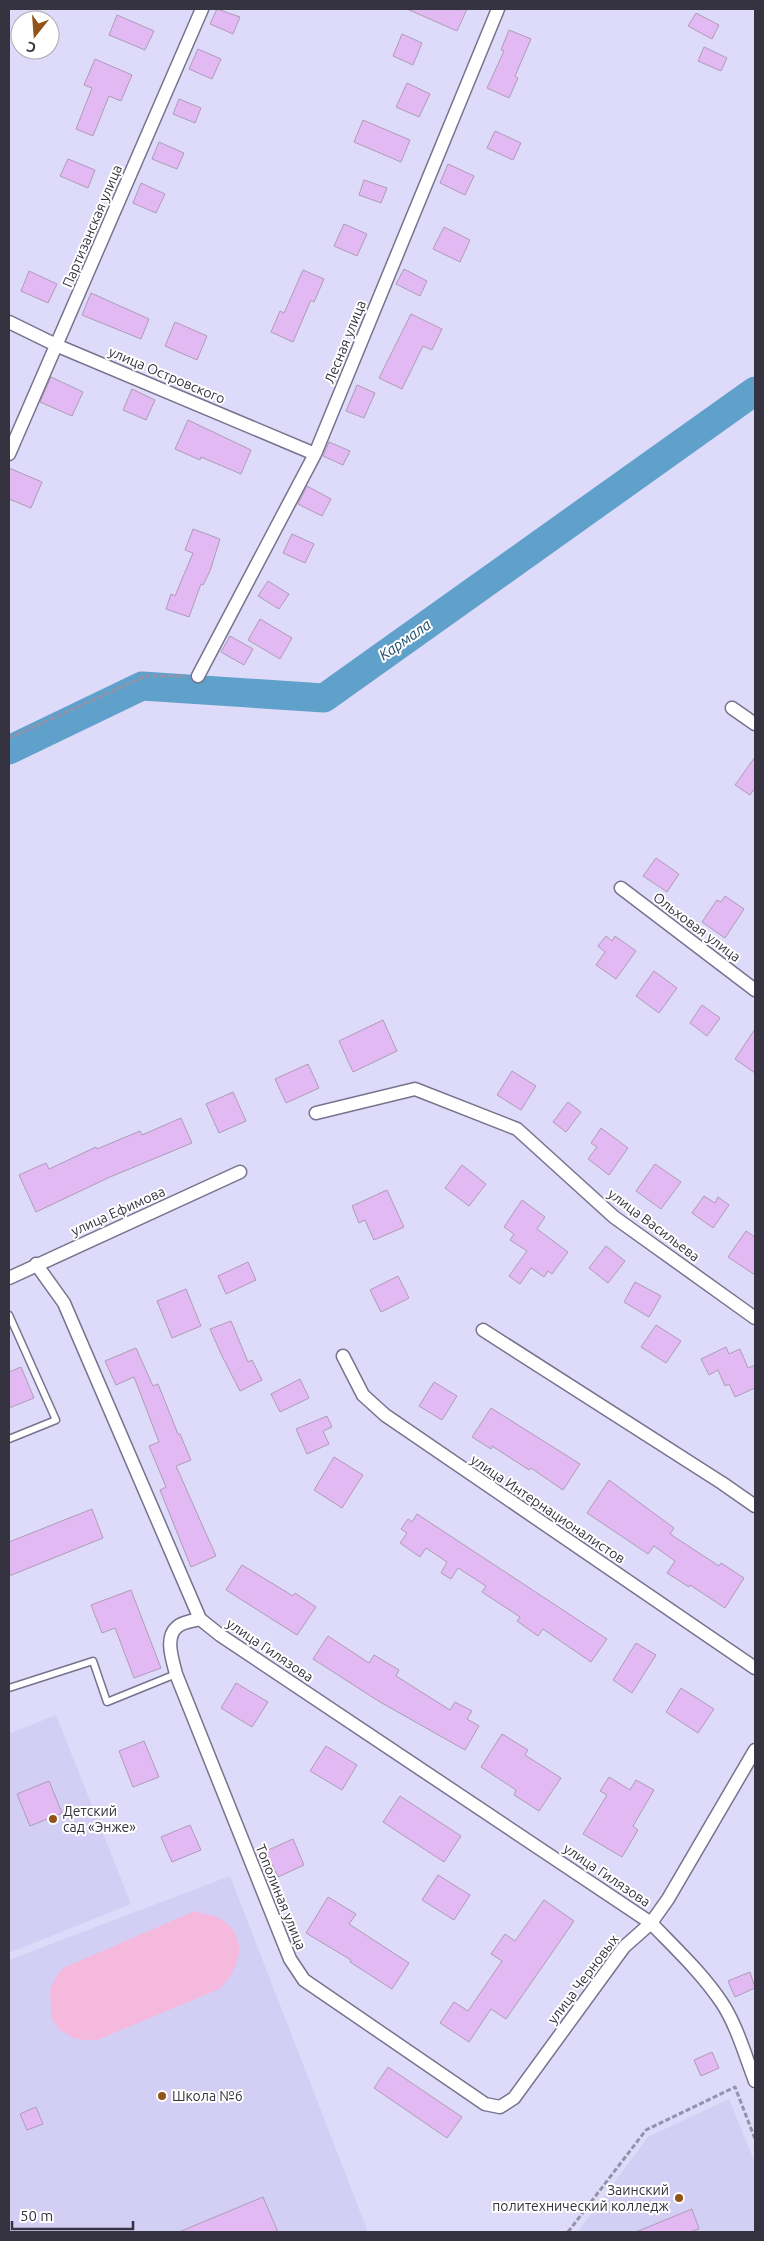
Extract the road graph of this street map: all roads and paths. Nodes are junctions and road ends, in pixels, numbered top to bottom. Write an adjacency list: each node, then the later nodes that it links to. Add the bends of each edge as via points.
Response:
1 (202, 9): 4 (street, Партизанская улица)
2 (498, 9): 6 (street, Лесная улица)
3 (9, 322): 4 (street, улица Островского)
4 (58, 346): 5 (street, Партизанская улица); 6 (street, улица Островского)
5 (9, 454)
6 (315, 454): 7 (street, Лесная улица)
7 (198, 676): 10 (path, via 146,676)
8 (732, 708): 9 (street)
9 (755, 724)
10 (9, 738)
11 (620, 888): 12 (street, Ольховая улица)
12 (755, 990)
13 (316, 1113): 18 (street, улица Васильева, via 416,1089 517,1129 614,1217)
14 (240, 1172): 15 (street, улица Ефимова)
15 (36, 1264): 16 (street, улица Ефимова); 23 (street, улица Гилязова, via 64,1303)
16 (9, 1278)
17 (9, 1315): 21 (lane, via 56,1420)
18 (755, 1318)
19 (483, 1330): 22 (street)
20 (343, 1356): 24 (street, улица Интернационалистов, via 363,1395 385,1415)
21 (9, 1439)
22 (755, 1506)
23 (200, 1619): 25 (street, Тополиная улица, via 180,1624 174,1630 171,1649); 28 (street, улица Гилязова)
24 (755, 1668)
25 (176, 1674): 26 (lane, via 107,1702 92,1661); 30 (street, Тополиная улица, via 290,1959 304,1980)
26 (9, 1688)
27 (755, 1750): 28 (street, улица Черновых, via 668,1899)
28 (650, 1922): 29 (street, улица Гилязова, via 699,1973 722,2004); 30 (street, улица Черновых, via 624,1948 514,2098 500,2107)
29 (755, 2081)
30 (485, 2104)
31 (755, 2139): 32 (path, via 734,2087 646,2130)
32 (568, 2232)

